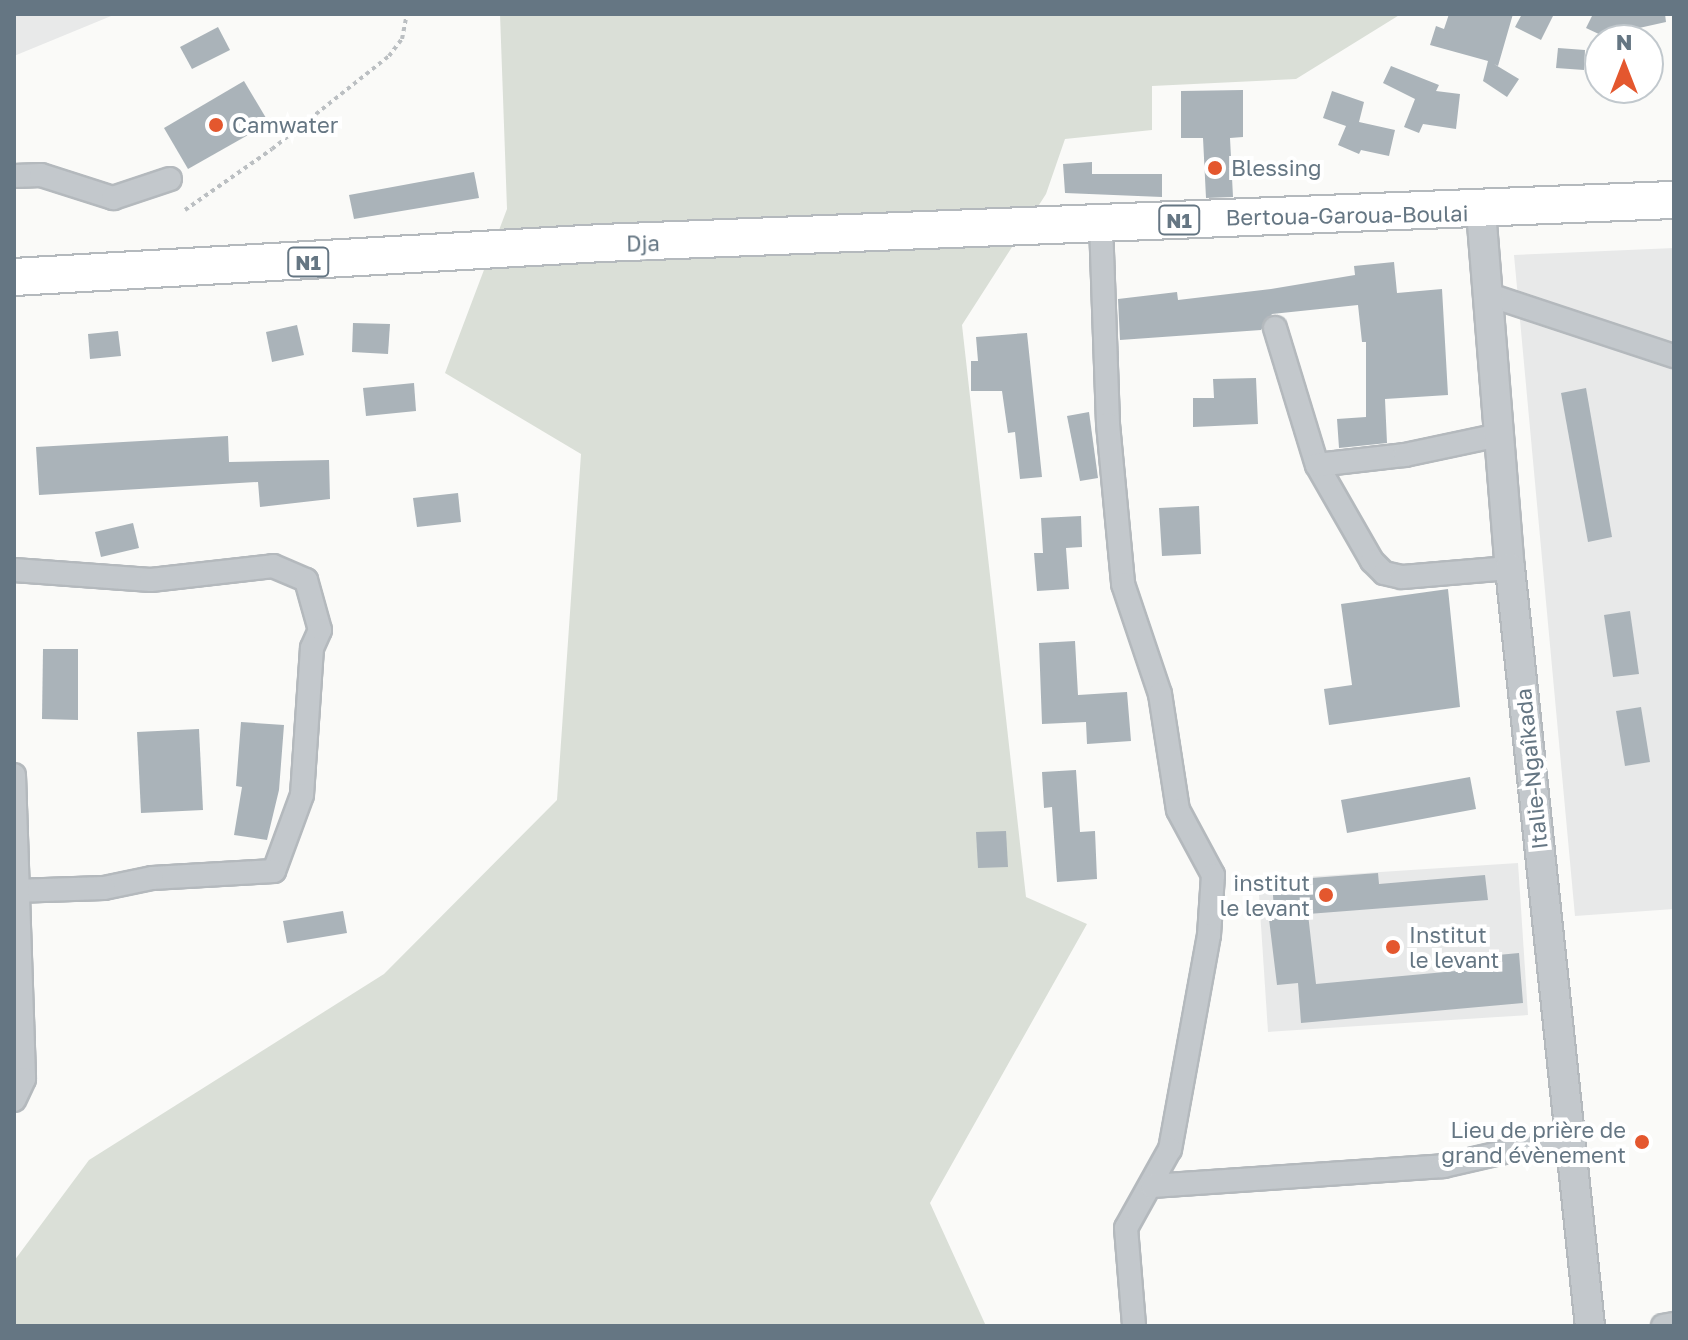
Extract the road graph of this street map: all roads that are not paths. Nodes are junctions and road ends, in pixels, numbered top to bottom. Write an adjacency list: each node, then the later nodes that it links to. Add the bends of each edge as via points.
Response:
1 (14, 176): 2 (street, via 41,175 113,198)
2 (170, 179)
3 (1674, 200): 4 (highway, Bertoua-Garoua-Boulai / N1)
4 (1481, 211): 5 (highway, Bertoua-Garoua-Boulai / N1); 8 (street, Italie-Ngaîkada)
5 (1101, 223): 6 (highway, Bertoua-Garoua-Boulai / N1); 19 (street, via 1108,424 1123,584 1160,694 1178,810 1213,875 1209,935 1170,1149)
6 (684, 242): 7 (highway, Dja / N1)
7 (14, 277)
8 (1486, 294): 10 (street); 11 (street, Italie-Ngaîkada)
9 (1275, 328): 12 (street)
10 (1674, 356)
11 (1499, 435): 12 (street, via 1416,454); 13 (street, Italie-Ngaîkada)
12 (1317, 465): 13 (street, via 1350,530 1384,573 1402,577)
13 (1510, 568): 18 (street, Italie-Ngaîkada)
14 (14, 570): 16 (street, via 151,580 273,566 306,580 320,630 312,648 302,795 274,871)
15 (14, 775): 16 (street)
16 (15, 891): 17 (street, via 24,1079)
17 (14, 1100)
18 (1570, 1137): 19 (street, via 1402,1171); 22 (street, Italie-Ngaîkada)
19 (1152, 1186): 21 (street, via 1126,1228)
20 (1674, 1324): 23 (street)
21 (1134, 1326)
22 (1590, 1326)
23 (1663, 1326)

